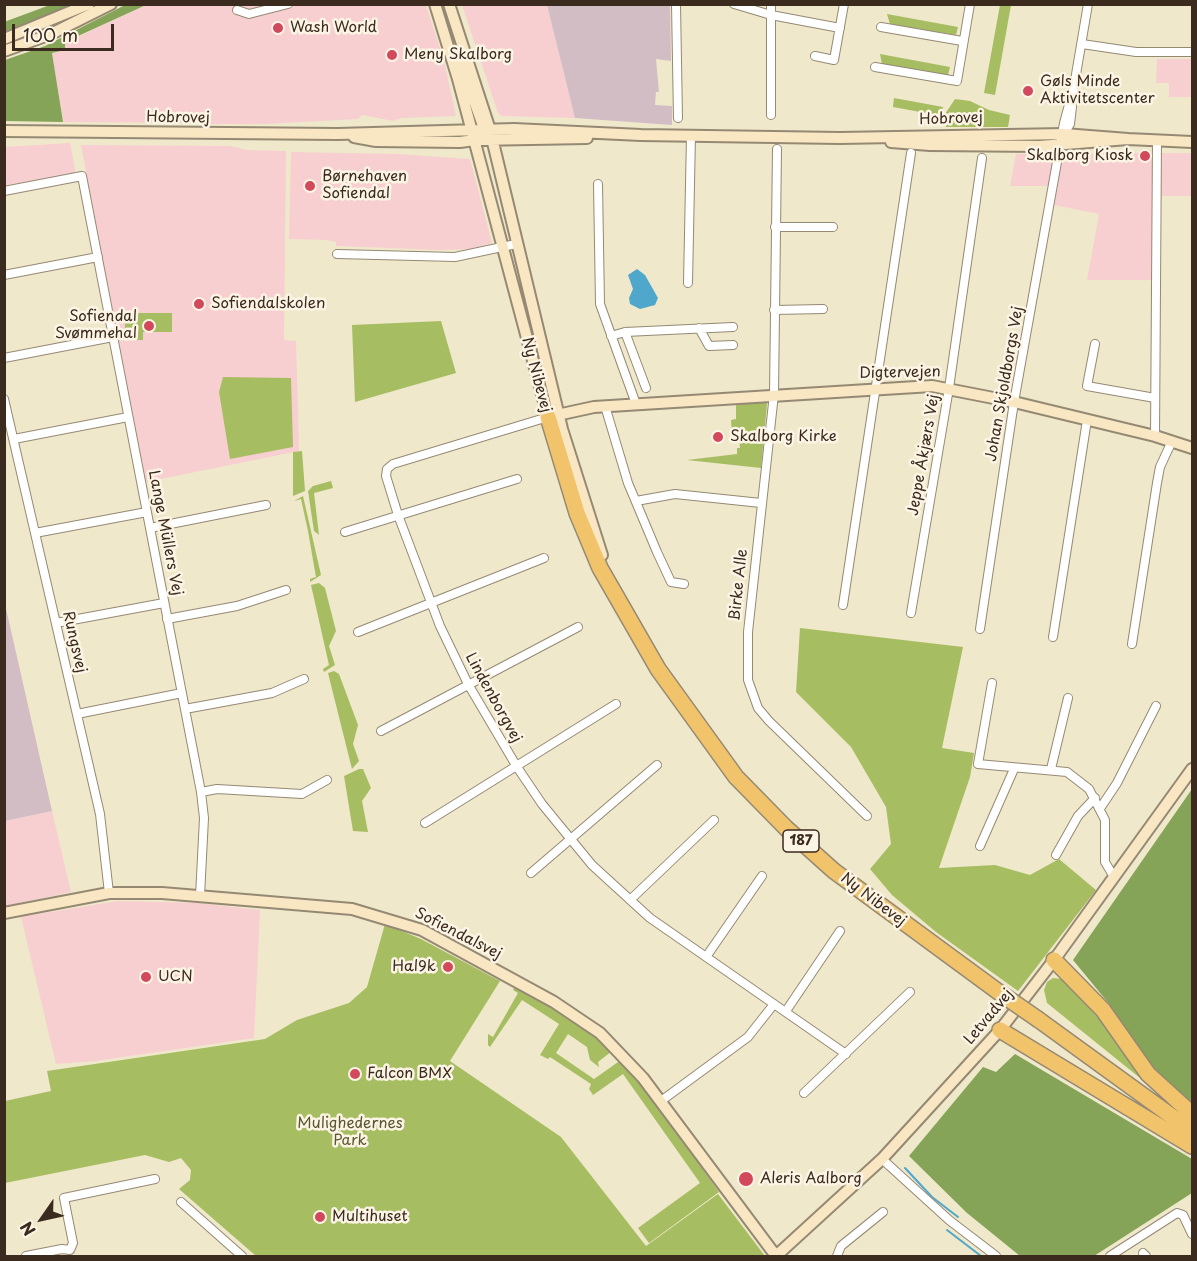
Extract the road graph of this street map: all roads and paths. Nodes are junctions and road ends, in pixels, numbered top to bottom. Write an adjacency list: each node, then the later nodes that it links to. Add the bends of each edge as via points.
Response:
1 (89, 4): 17 (main road)
2 (111, 4): 21 (main road, via 51,34)
3 (288, 4): 13 (street, via 249,14)
4 (435, 4): 29 (main road, 187)
5 (443, 4): 20 (main road)
6 (449, 4): 20 (main road, 187)
7 (676, 4): 26 (street)
8 (734, 4): 14 (street)
9 (771, 4): 14 (street)
10 (844, 4): 16 (street)
11 (970, 4): 18 (street)
12 (1088, 4): 19 (street, Johan Skjoldborgs Vej)
13 (237, 10)
14 (771, 15): 16 (street); 25 (street)
15 (881, 27): 18 (street)
16 (840, 28): 23 (street, via 834,60)
17 (4, 39)
18 (962, 41): 24 (street, via 957,81)
19 (1082, 44): 22 (street, via 1136,52); 33 (street, Johan Skjoldborgs Vej, via 1070,124)
20 (464, 47): 29 (main road, 187)
21 (4, 51)
22 (1192, 52)
23 (815, 56)
24 (875, 67)
25 (771, 115)
26 (678, 118)
27 (4, 133): 28 (main road, Hobrovej)
28 (338, 134): 29 (main road, Hobrovej); 29 (main road, Hobrovej, via 376,141 460,142)
29 (483, 135): 30 (main road, Hobrovej); 30 (main road, Hobrovej, via 555,130); 44 (main road, Ny Nibevej / 187); 45 (main road, Ny Nibevej / 187)
30 (641, 135): 31 (main road, Hobrovej)
31 (691, 135): 33 (main road, Hobrovej, via 840,138 930,145); 49 (street)
32 (1192, 136): 35 (main road, Hobrovej)
33 (1062, 139): 34 (main road, Hobrovej); 66 (street, Johan Skjoldborgs Vej)
34 (1157, 140): 35 (main road, Hobrovej); 64 (street)
35 (1169, 140): 36 (main road, Hobrovej)
36 (1192, 142)
37 (777, 150): 43 (street, Birke Alle)
38 (912, 153): 60 (street)
39 (982, 158): 62 (street, Jeppe Åkjærs Vej)
40 (598, 184): 55 (street, via 600,304)
41 (4, 191): 47 (street, Lange Müllers Vej, via 82,176)
42 (833, 227): 43 (street)
43 (775, 228): 51 (street, Birke Alle)
44 (516, 244): 45 (street); 69 (main road, Ny Nibevej / 187)
45 (503, 248): 46 (street, via 455,257); 69 (main road, Ny Nibevej / 187)
46 (337, 254)
47 (98, 256): 48 (street); 56 (street, Lange Müllers Vej)
48 (4, 275)
49 (688, 283)
50 (823, 309): 51 (street)
51 (774, 310): 63 (street, Birke Alle)
52 (733, 327): 53 (street)
53 (699, 328): 54 (street); 58 (street, via 709,346)
54 (625, 332): 55 (street); 61 (street)
55 (611, 336): 67 (street)
56 (113, 337): 59 (street); 70 (street, Lange Müllers Vej)
57 (1095, 344): 64 (street, via 1087,386)
58 (733, 345)
59 (4, 358)
60 (876, 387): 62 (main road, Digtervejen); 63 (main road, Digtervejen); 92 (street)
61 (646, 388)
62 (949, 388): 66 (main road, Digtervejen); 93 (street, Jeppe Åkjærs Vej)
63 (774, 394): 67 (main road, Digtervejen); 78 (street, Birke Alle)
64 (1155, 398): 72 (street)
65 (4, 399): 73 (street, Rungsvej)
66 (1014, 402): 71 (main road, Digtervejen); 97 (street, Johan Skjoldborgs Vej)
67 (636, 404): 68 (main road, Digtervejen)
68 (605, 406): 69 (main road, Digtervejen); 77 (street)
69 (553, 415): 81 (street, Lindenborgvej, via 393,465 386,476); 85 (main road, Ny Nibevej / 187); 89 (highway, Ny Nibevej / 187, via 583,530)
70 (129, 417): 73 (street); 80 (street, Lange Müllers Vej)
71 (1087, 420): 72 (main road, Digtervejen); 99 (street)
72 (1155, 436): 74 (main road, Digtervejen)
73 (14, 440): 84 (street, Rungsvej)
74 (1172, 441): 75 (main road, Digtervejen); 100 (street, via 1157,483)
75 (1192, 448)
76 (517, 479): 81 (street)
77 (636, 501): 78 (street, via 675,494); 87 (street, via 671,582)
78 (761, 503): 120 (street, Birke Alle, via 746,664 752,693 769,721)
79 (266, 505): 82 (street)
80 (147, 512): 82 (street, Lange Müllers Vej); 84 (street)
81 (398, 515): 83 (street); 91 (street, Lindenborgvej)
82 (150, 528): 90 (street, Lange Müllers Vej)
83 (345, 532)
84 (35, 533): 95 (street, Rungsvej)
85 (602, 555): 89 (highway, Ny Nibevej / 187)
86 (544, 558): 91 (street)
87 (684, 584)
88 (286, 590): 94 (street, via 237,606)
89 (620, 602): 144 (highway, Ny Nibevej / 187, bridge, via 677,698 736,777 834,871)
90 (164, 603): 94 (street, Lange Müllers Vej); 95 (street)
91 (430, 604): 98 (street); 103 (street, Lindenborgvej)
92 (843, 605)
93 (911, 613)
94 (167, 619): 104 (street, Lange Müllers Vej)
95 (56, 623): 109 (street, Rungsvej)
96 (578, 627): 103 (street)
97 (980, 629)
98 (358, 632)
99 (1053, 637)
100 (1131, 644)
101 (304, 679): 108 (street, via 272,693)
102 (992, 683): 113 (street, via 978,764)
103 (468, 684): 110 (street); 112 (street, Lindenborgvej)
104 (182, 693): 108 (street, Lange Müllers Vej); 109 (street)
105 (1068, 698): 114 (street)
106 (616, 704): 112 (street)
107 (1156, 706): 119 (street)
108 (185, 709): 117 (street, Lange Müllers Vej)
109 (77, 714): 129 (street, Rungsvej, via 100,814)
110 (381, 731)
111 (657, 765): 123 (street)
112 (517, 767): 122 (street); 123 (street, Lindenborgvej)
113 (1014, 769): 114 (street); 124 (street)
114 (1051, 769): 118 (street, via 1067,772)
115 (1192, 769): 128 (main road, Letvadvej)
116 (327, 780): 117 (street, via 302,794 217,789)
117 (201, 792): 130 (street, Lange Müllers Vej, via 204,818)
118 (1095, 798): 119 (street); 125 (street, via 1078,816)
119 (1101, 807): 128 (street, via 1107,832 1105,862)
120 (867, 816)
121 (714, 820): 131 (street)
122 (425, 823)
123 (570, 840): 126 (street); 131 (street, Lindenborgvej)
124 (980, 846)
125 (1056, 855)
126 (531, 873)
127 (762, 876): 134 (street)
128 (1114, 877): 135 (main road, Letvadvej)
129 (109, 893): 130 (main road, Sofiendalsvej); 132 (main road, Sofiendalsvej)
130 (200, 896): 142 (main road, Sofiendalsvej, via 352,909 422,930 574,1014 622,1054)
131 (630, 900): 134 (street, Lindenborgvej)
132 (4, 913)
133 (840, 931): 138 (street)
134 (706, 957): 137 (street, Lindenborgvej)
135 (1054, 960): 139 (main road, Letvadvej); 143 (highway, via 1103,1010 1148,1074)
136 (910, 992): 140 (street)
137 (774, 1004): 138 (street, Lindenborgvej); 142 (street, via 748,1036)
138 (786, 1011): 140 (street, Lindenborgvej)
139 (1000, 1030): 145 (highway); 146 (main road, Letvadvej)
140 (846, 1054): 141 (street)
141 (804, 1093)
142 (661, 1101): 151 (main road, Sofiendalsvej)
143 (1192, 1114)
144 (1192, 1131)
145 (1192, 1146)
146 (882, 1159): 151 (main road, Letvadvej); 155 (street)
147 (155, 1179): 152 (street, via 64,1198 73,1243 70,1251 62,1249)
148 (180, 1202): 153 (street)
149 (883, 1212): 154 (street, via 841,1246)
150 (1192, 1234): 156 (street, via 1180,1213 1172,1215)
151 (778, 1256)
152 (26, 1257)
153 (242, 1257)
154 (837, 1257)
155 (996, 1257)
156 (1110, 1257)

